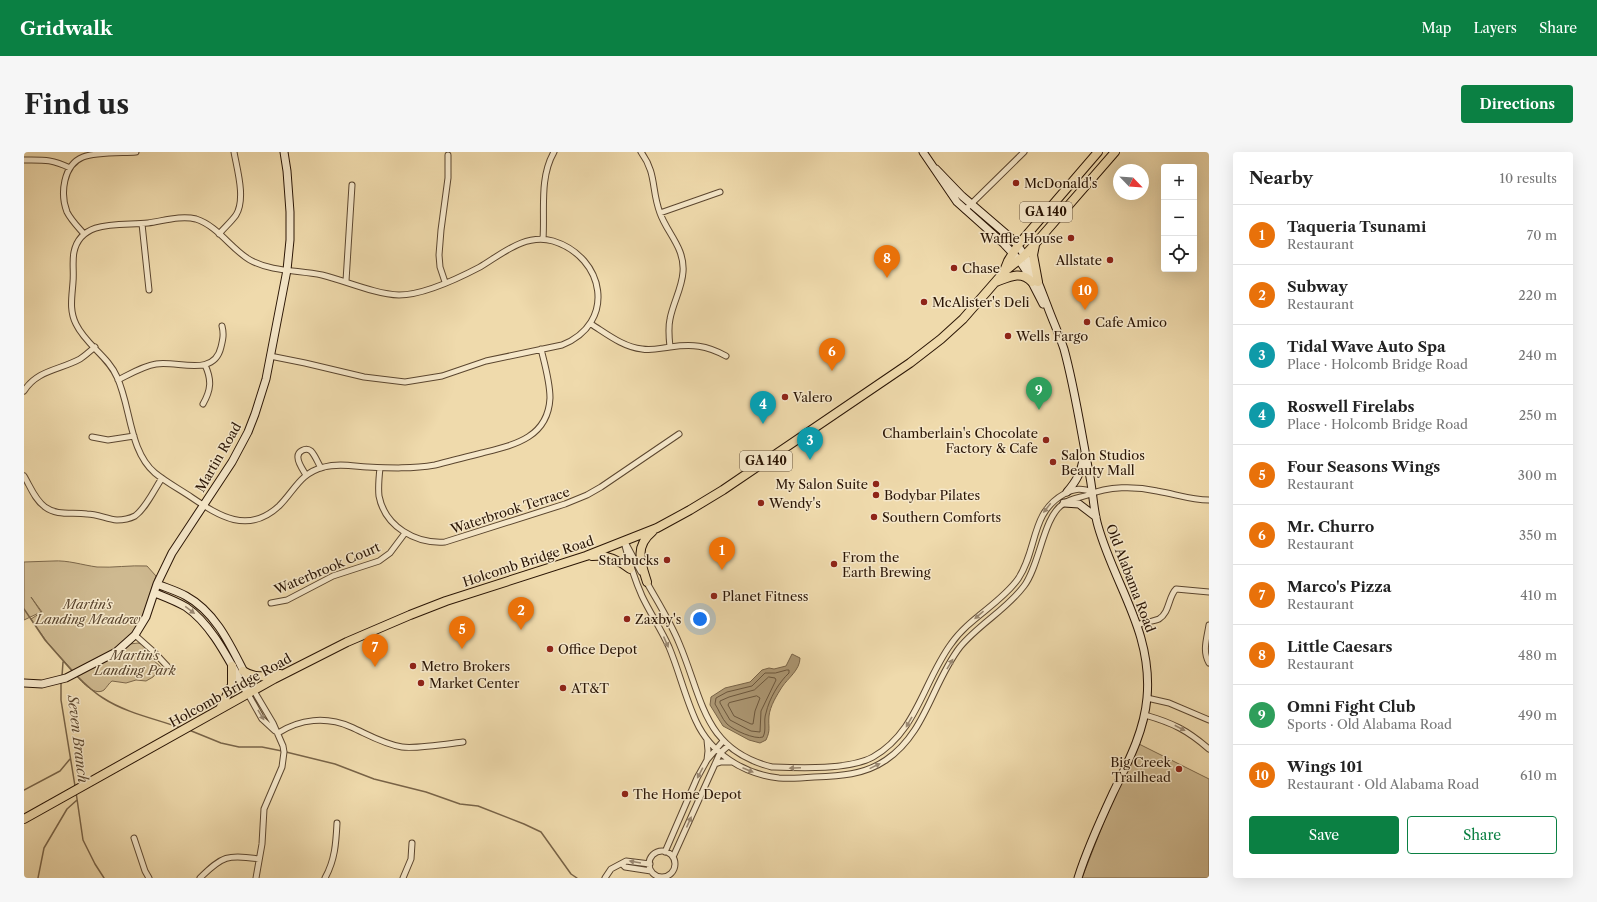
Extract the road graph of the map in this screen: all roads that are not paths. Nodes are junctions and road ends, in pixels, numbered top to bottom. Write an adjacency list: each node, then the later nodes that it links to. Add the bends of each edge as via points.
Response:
1 (136, 152): 12 (street, via 87,156 76,161)
2 (234, 152): 21 (street, via 241,194 240,207)
3 (284, 152): 27 (street, Martin Road, via 290,212)
4 (554, 152): 22 (street, via 545,177)
5 (641, 152): 18 (street, via 652,170 655,198)
6 (923, 152): 13 (street, Old Alabama Road)
7 (1024, 152): 16 (street)
8 (1098, 152): 24 (main road, Holcomb Bridge Road / GA 140)
9 (1115, 152): 23 (main road, Holcomb Bridge Road / GA 140)
10 (448, 155): 30 (street, via 448,178 439,255)
11 (24, 160): 12 (street, via 48,160)
12 (70, 168): 20 (street, via 64,190 65,205 71,218)
13 (936, 169): 16 (street, Old Alabama Road); 17 (street, Old Alabama Road, via 950,194)
14 (352, 185): 29 (street)
15 (720, 192): 18 (street)
16 (971, 204): 17 (street); 24 (street, Old Alabama Road)
17 (965, 210): 25 (street, Old Alabama Road)
18 (660, 213): 37 (street, via 679,248 683,264 682,280 669,321)
19 (142, 224): 20 (street, via 99,227); 21 (street, via 190,218 205,223); 33 (street)
20 (84, 234): 36 (street, via 74,252 71,309 78,328)
21 (219, 234): 27 (street, via 252,261 267,267)
22 (543, 239): 30 (street, via 518,244 480,267); 34 (street, via 569,249 592,272 599,298)
23 (1035, 244): 26 (main road, Holcomb Bridge Road / GA 140); 31 (main road)
24 (1018, 245): 25 (main road, Holcomb Bridge Road / GA 140); 26 (street, Old Alabama Road)
25 (1013, 253): 26 (street, Old Alabama Road); 28 (main road, Holcomb Bridge Road / GA 140)
26 (1022, 258): 28 (main road, Holcomb Bridge Road / GA 140); 31 (street, Old Alabama Road)
27 (287, 270): 29 (street); 39 (street, Martin Road)
28 (1004, 272): 32 (main road, Holcomb Bridge Road / GA 140)
29 (346, 281): 30 (street, via 400,295 422,292)
30 (445, 282)
31 (1035, 282): 32 (main road, via 1019,275); 48 (street, Old Alabama Road, via 1039,297 1055,324 1066,359)
32 (995, 283): 60 (main road, Holcomb Bridge Road / GA 140, via 963,319 918,357 723,490)
33 (149, 290)
34 (591, 324): 37 (street, via 633,347 650,350); 38 (street, via 572,341)
35 (222, 326): 41 (street, via 224,336 220,352 214,360)
36 (95, 347): 42 (street, via 108,362); 43 (street, via 79,359 40,375)
37 (670, 347): 40 (street, via 692,345 712,348)
38 (541, 349): 39 (street, via 486,361 442,376 405,382 364,378); 50 (street, via 549,389 549,403 542,422 528,438 513,445 434,465)
39 (270, 356): 58 (street, Martin Road, via 261,396 248,432)
40 (726, 356)
41 (205, 365): 42 (street, via 156,364); 44 (street, via 210,385)
42 (118, 380): 46 (street)
43 (25, 388)
44 (203, 404)
45 (679, 434): 61 (street, Waterbrook Terrace, via 601,487 565,504 445,542 425,542)
46 (134, 436): 47 (street, via 108,440); 53 (street, via 144,461)
47 (92, 437)
48 (1085, 448): 54 (street, via 1078,478); 55 (street, Old Alabama Road)
49 (321, 468): 50 (street, via 337,465); 51 (street); 51 (street, via 312,452 308,449 303,450 298,453 298,458)
50 (380, 468): 61 (street, Waterbrook Terrace, via 378,489 382,505 390,519)
51 (306, 475): 58 (street, via 277,507 258,519 232,520)
52 (24, 476): 53 (street, via 38,500 52,511 117,520 134,516 140,511)
53 (162, 478): 58 (street)
54 (1067, 492): 55 (street, via 1082,488); 88 (street, one-way to 88, via 1044,512 1019,577 954,640 937,666 904,731 890,746 857,763 787,768 761,765 736,753)
55 (1093, 492): 56 (street, via 1118,488 1146,489); 57 (street); 59 (street, Old Alabama Road)
56 (1209, 500)
57 (1064, 503): 59 (street, via 1079,504); 93 (street, one-way to 57, via 758,774 782,778 848,775 868,770 887,760 902,748 913,733 948,665 960,648 1026,584 1036,566 1049,522)
58 (203, 506): 66 (street, Martin Road, via 172,553)
59 (1096, 517): 70 (street, Old Alabama Road, via 1102,541)
60 (657, 528): 62 (main road, Holcomb Bridge Road / GA 140); 65 (main road, via 645,538 639,557)
61 (405, 533): 69 (street, Waterbrook Court, via 390,553 379,561 333,576 287,600)
62 (624, 542): 63 (main road, Holcomb Bridge Road / GA 140); 64 (street); 65 (street)
63 (586, 556): 64 (main road, via 611,558); 77 (main road, Holcomb Bridge Road / GA 140, via 419,611)
64 (630, 569): 85 (street, one-way to 85, via 668,645 694,718)
65 (647, 582): 86 (street, via 679,642 711,726)
66 (157, 584): 68 (street, Martin Road); 76 (street, via 187,596 207,612 221,630)
67 (1209, 592): 70 (street, via 1176,589 1162,616 1157,620)
68 (154, 593): 72 (street, Martin Road, via 146,617); 74 (street, one-way to 74, via 184,606 199,618)
69 (271, 603)
70 (1137, 625): 80 (street, Old Alabama Road, via 1147,669)
71 (1209, 625): 73 (street, via 1205,649)
72 (135, 635): 75 (street); 78 (street, Martin Road, via 116,652 66,678 42,684)
73 (1209, 663)
74 (232, 666): 79 (street); 81 (main road, via 232,685)
75 (168, 667)
76 (243, 671): 77 (main road, via 258,677); 79 (street)
77 (286, 672): 79 (main road, Holcomb Bridge Road / GA 140)
78 (24, 683)
79 (251, 692): 81 (main road, Holcomb Bridge Road / GA 140); 84 (street)
80 (1147, 698): 82 (street, Old Alabama Road); 83 (street)
81 (220, 709): 95 (main road, Holcomb Bridge Road / GA 140)
82 (1145, 716): 90 (street, one-way to 90, via 1182,728); 111 (street, Old Alabama Road, via 1136,746 1085,855)
83 (1209, 720)
84 (278, 733): 87 (street, via 296,723 316,720 349,726 402,747); 101 (street, via 284,759 264,809)
85 (706, 739): 89 (street); 92 (street)
86 (723, 741): 88 (street); 89 (street)
87 (463, 742)
88 (728, 746): 91 (street)
89 (715, 749): 91 (street); 92 (street)
90 (1209, 749)
91 (720, 753): 93 (street); 94 (street)
92 (707, 760): 99 (street, one-way to 99)
93 (731, 762): 94 (street)
94 (715, 764): 100 (street, one-way to 94)
95 (24, 819)
96 (337, 823): 108 (street, via 333,861)
97 (134, 838): 105 (street)
98 (412, 843): 109 (street, via 411,859)
99 (665, 852): 100 (street); 103 (street, via 654,855)
100 (673, 857): 104 (street, via 675,866 667,876 660,877)
101 (259, 859): 106 (street, via 239,856 223,859); 107 (street)
102 (622, 864): 103 (street, one-way to 102, via 626,861); 104 (street, via 625,867); 110 (street, via 611,870)
103 (650, 864): 104 (street)
104 (651, 870)
105 (149, 878)
106 (200, 878)
107 (256, 878)
108 (325, 878)
109 (403, 878)
110 (605, 878)
111 (1078, 878)

